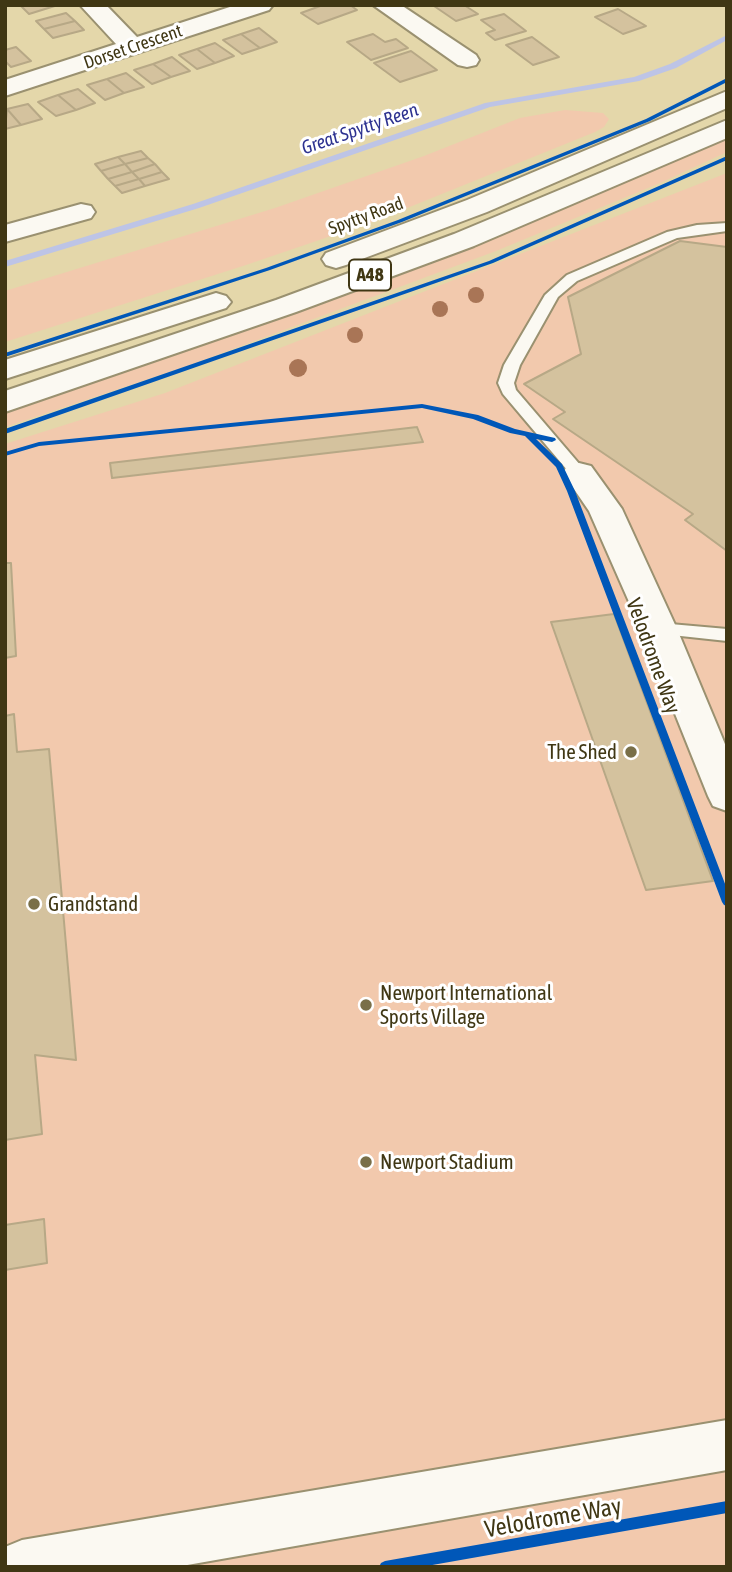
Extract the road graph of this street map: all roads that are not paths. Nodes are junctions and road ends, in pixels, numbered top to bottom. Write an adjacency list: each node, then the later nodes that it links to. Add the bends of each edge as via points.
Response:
1 (92, 5): 4 (main road)
2 (261, 5): 4 (main road, Dorset Crescent)
3 (385, 5): 5 (main road)
4 (131, 45): 6 (main road, Dorset Crescent)
5 (467, 60)
6 (5, 88)
7 (727, 99): 12 (main road, Spytty Road / A48, via 477,206 279,281)
8 (727, 128): 13 (main road, A48, via 464,240)
9 (81, 212): 11 (main road)
10 (727, 227): 14 (lane, Velodrome Way, via 672,235 572,278 552,295 506,383)
11 (5, 234)
12 (5, 370)
13 (5, 401)
14 (579, 473): 15 (main road, Velodrome Way, via 605,509)
15 (659, 629): 16 (lane, Velodrome Way); 17 (main road, Velodrome Way)
16 (727, 635)
17 (724, 778)
18 (727, 1445): 19 (main road, Velodrome Way)
19 (146, 1557): 20 (main road, Velodrome Way)
20 (22, 1567)

